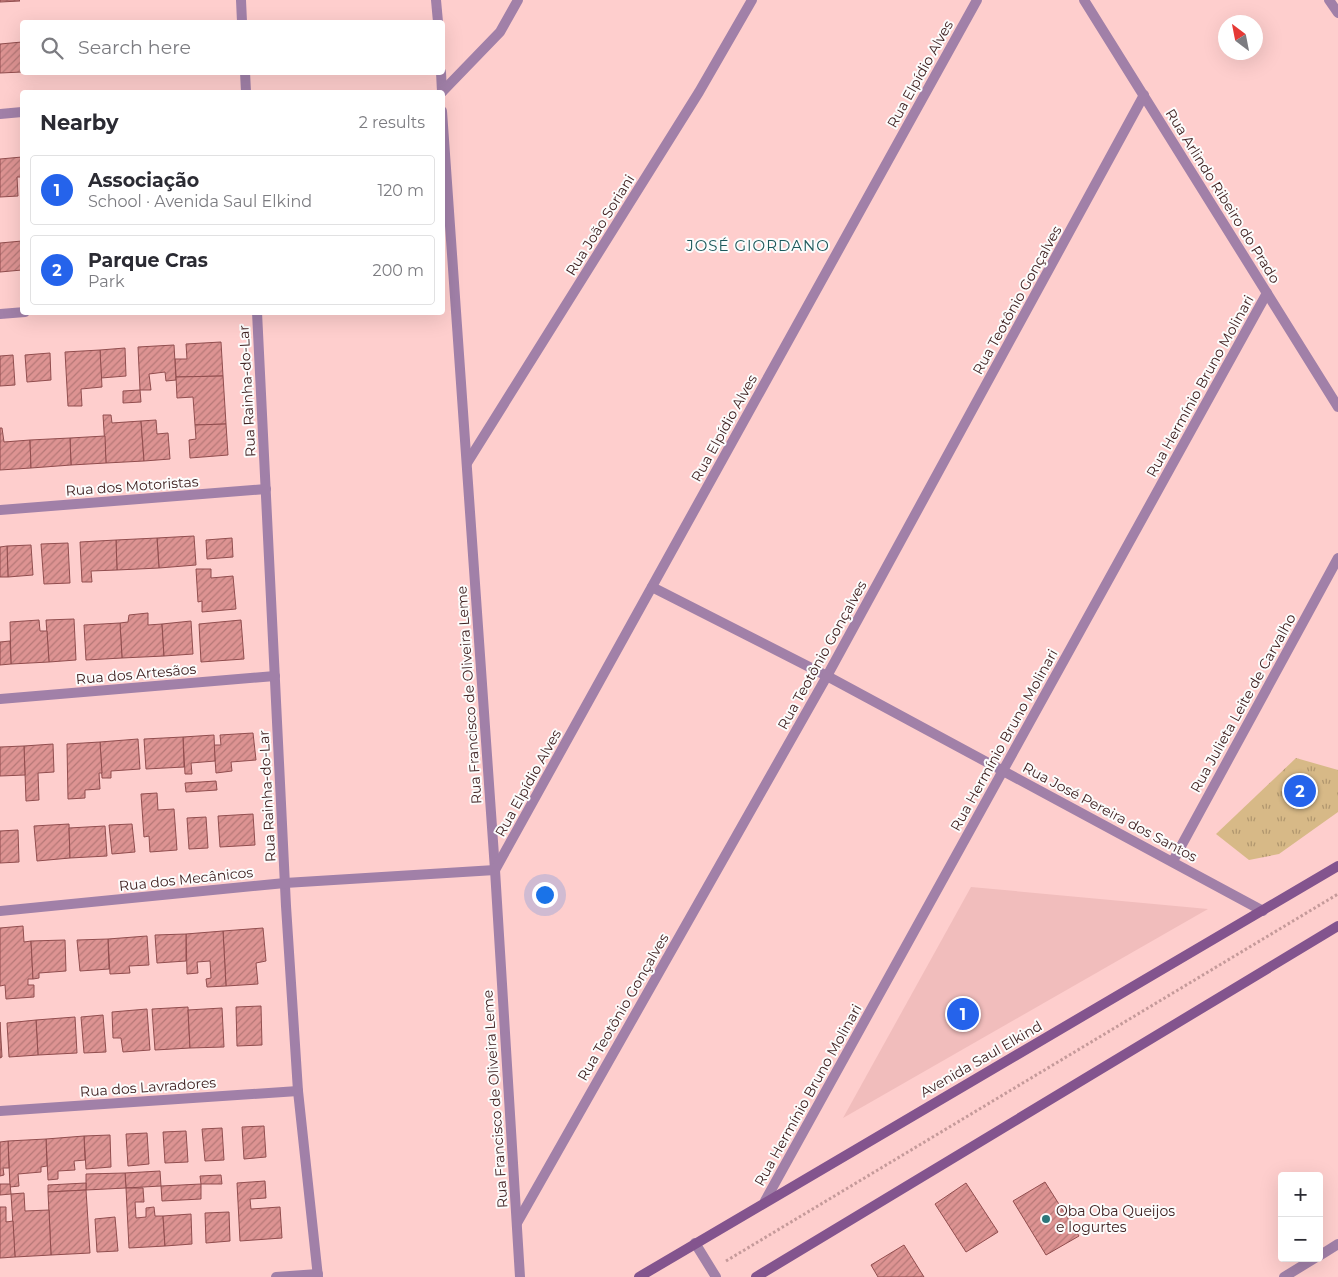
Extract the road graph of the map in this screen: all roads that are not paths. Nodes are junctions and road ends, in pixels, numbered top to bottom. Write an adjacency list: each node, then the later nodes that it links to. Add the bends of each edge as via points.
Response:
1 (241, 0): 9 (street)
2 (436, 0): 10 (street)
3 (518, 0): 15 (street, via 500,32)
4 (752, 0): 25 (street, Rua João Soriani, via 699,92)
5 (977, 0): 29 (street, Rua Elpídio Alves)
6 (1084, 0): 16 (street, Rua Arlindo Ribeiro do Prado)
7 (1330, 0): 8 (street)
8 (1338, 14)
9 (242, 20)
10 (438, 20)
11 (245, 75): 13 (street)
12 (441, 75): 14 (street)
13 (246, 90)
14 (441, 90)
15 (443, 90)
16 (1144, 95): 20 (street, Rua Arlindo Ribeiro do Prado); 31 (street, Rua Teotônio Gonçalves)
17 (20, 112): 18 (street)
18 (0, 114)
19 (445, 153): 25 (street, Rua Francisco de Oliveira Leme)
20 (1267, 293): 24 (street, Rua Arlindo Ribeiro do Prado); 33 (street, Rua Hermínio Bruno Molinari)
21 (20, 312): 22 (street)
22 (0, 314)
23 (257, 315): 26 (street, Rua Rainha-do-Lar)
24 (1338, 407)
25 (467, 463): 36 (street, Rua Francisco de Oliveira Leme)
26 (266, 489): 27 (street, Rua dos Motoristas); 30 (street, Rua Rainha-do-Lar)
27 (0, 510)
28 (1338, 558): 34 (street, Rua Julieta Leite de Carvalho)
29 (652, 587): 31 (street, Rua José Pereira dos Santos); 36 (street, Rua Elpídio Alves)
30 (275, 676): 32 (street, Rua dos Artesãos); 37 (street, Rua Rainha-do-Lar)
31 (828, 676): 33 (street, Rua José Pereira dos Santos); 44 (street, Rua Teotônio Gonçalves)
32 (0, 699)
33 (1003, 770): 34 (street, Rua José Pereira dos Santos); 43 (street, Rua Hermínio Bruno Molinari)
34 (1173, 861): 39 (street, Rua José Pereira dos Santos)
35 (1338, 866): 39 (main road, Avenida Saul Elkind)
36 (495, 870): 37 (street, Rua dos Mecânicos); 44 (street, Rua Francisco de Oliveira Leme)
37 (285, 883): 38 (street, Rua dos Mecânicos); 41 (street, Rua Rainha-do-Lar)
38 (0, 911)
39 (1263, 911): 43 (main road, Avenida Saul Elkind)
40 (1338, 926): 54 (main road)
41 (298, 1091): 42 (street, Rua dos Lavradores); 50 (street, Rua Rainha-do-Lar)
42 (0, 1111)
43 (765, 1202): 45 (main road, Avenida Saul Elkind)
44 (517, 1223): 52 (street, Rua Francisco de Oliveira Leme)
45 (695, 1243): 49 (street); 53 (main road, Avenida Saul Elkind)
46 (1338, 1244): 47 (street)
47 (1323, 1253)
48 (1308, 1262): 55 (street)
49 (714, 1273)
50 (318, 1275): 51 (street)
51 (276, 1277)
52 (520, 1277)
53 (639, 1277)
54 (756, 1277)
55 (1284, 1277)

